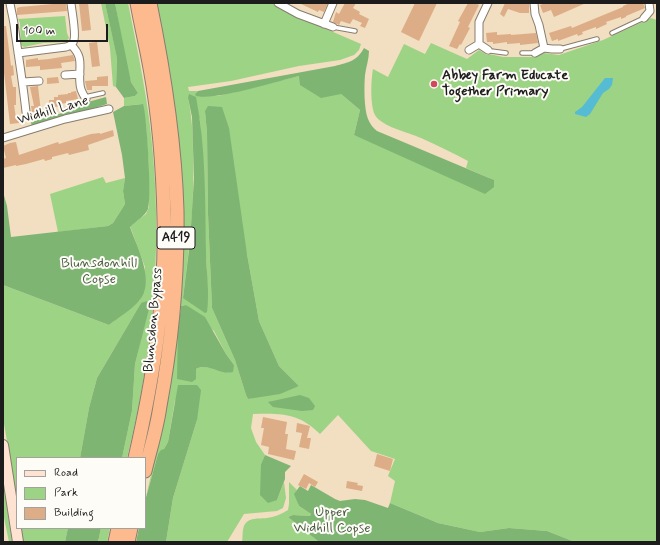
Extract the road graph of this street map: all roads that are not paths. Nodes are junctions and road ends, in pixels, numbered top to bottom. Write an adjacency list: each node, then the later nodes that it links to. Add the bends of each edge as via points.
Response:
1 (10, 3): 22 (street)
2 (71, 3): 16 (street, via 74,41)
3 (137, 3): 36 (highway, Blunsdon Bypass / A419, via 151,69 157,119 162,173 164,263 154,364)
4 (150, 3): 37 (highway, Blunsdon Bypass / A419, via 168,106 177,211 174,305 160,407)
5 (278, 3): 11 (street)
6 (333, 3): 11 (street)
7 (488, 3): 17 (street, via 479,22)
8 (534, 3): 18 (street)
9 (652, 9): 10 (street)
10 (644, 18): 14 (lane)
11 (324, 24): 12 (street)
12 (333, 27): 13 (lane)
13 (355, 31)
14 (612, 33)
15 (597, 39): 19 (lane)
16 (71, 44): 22 (street, via 66,47); 26 (street, via 79,56)
17 (479, 44): 20 (street); 21 (street)
18 (544, 48): 19 (street); 25 (street)
19 (560, 49)
20 (469, 50)
21 (488, 50): 23 (lane)
22 (18, 53): 29 (street)
23 (506, 53)
24 (522, 53): 25 (lane)
25 (535, 53)
26 (80, 74): 27 (street); 31 (street, via 80,89)
27 (66, 75)
28 (39, 81): 29 (street)
29 (23, 82): 33 (street)
30 (103, 93): 31 (lane)
31 (85, 98)
32 (109, 108): 34 (street, Widhill Lane)
33 (26, 112)
34 (3, 138)
35 (3, 445): 40 (street)
36 (135, 457)
37 (146, 467)
38 (118, 529): 41 (highway)
39 (131, 529): 42 (highway)
40 (18, 542)
41 (115, 542)
42 (128, 542)

